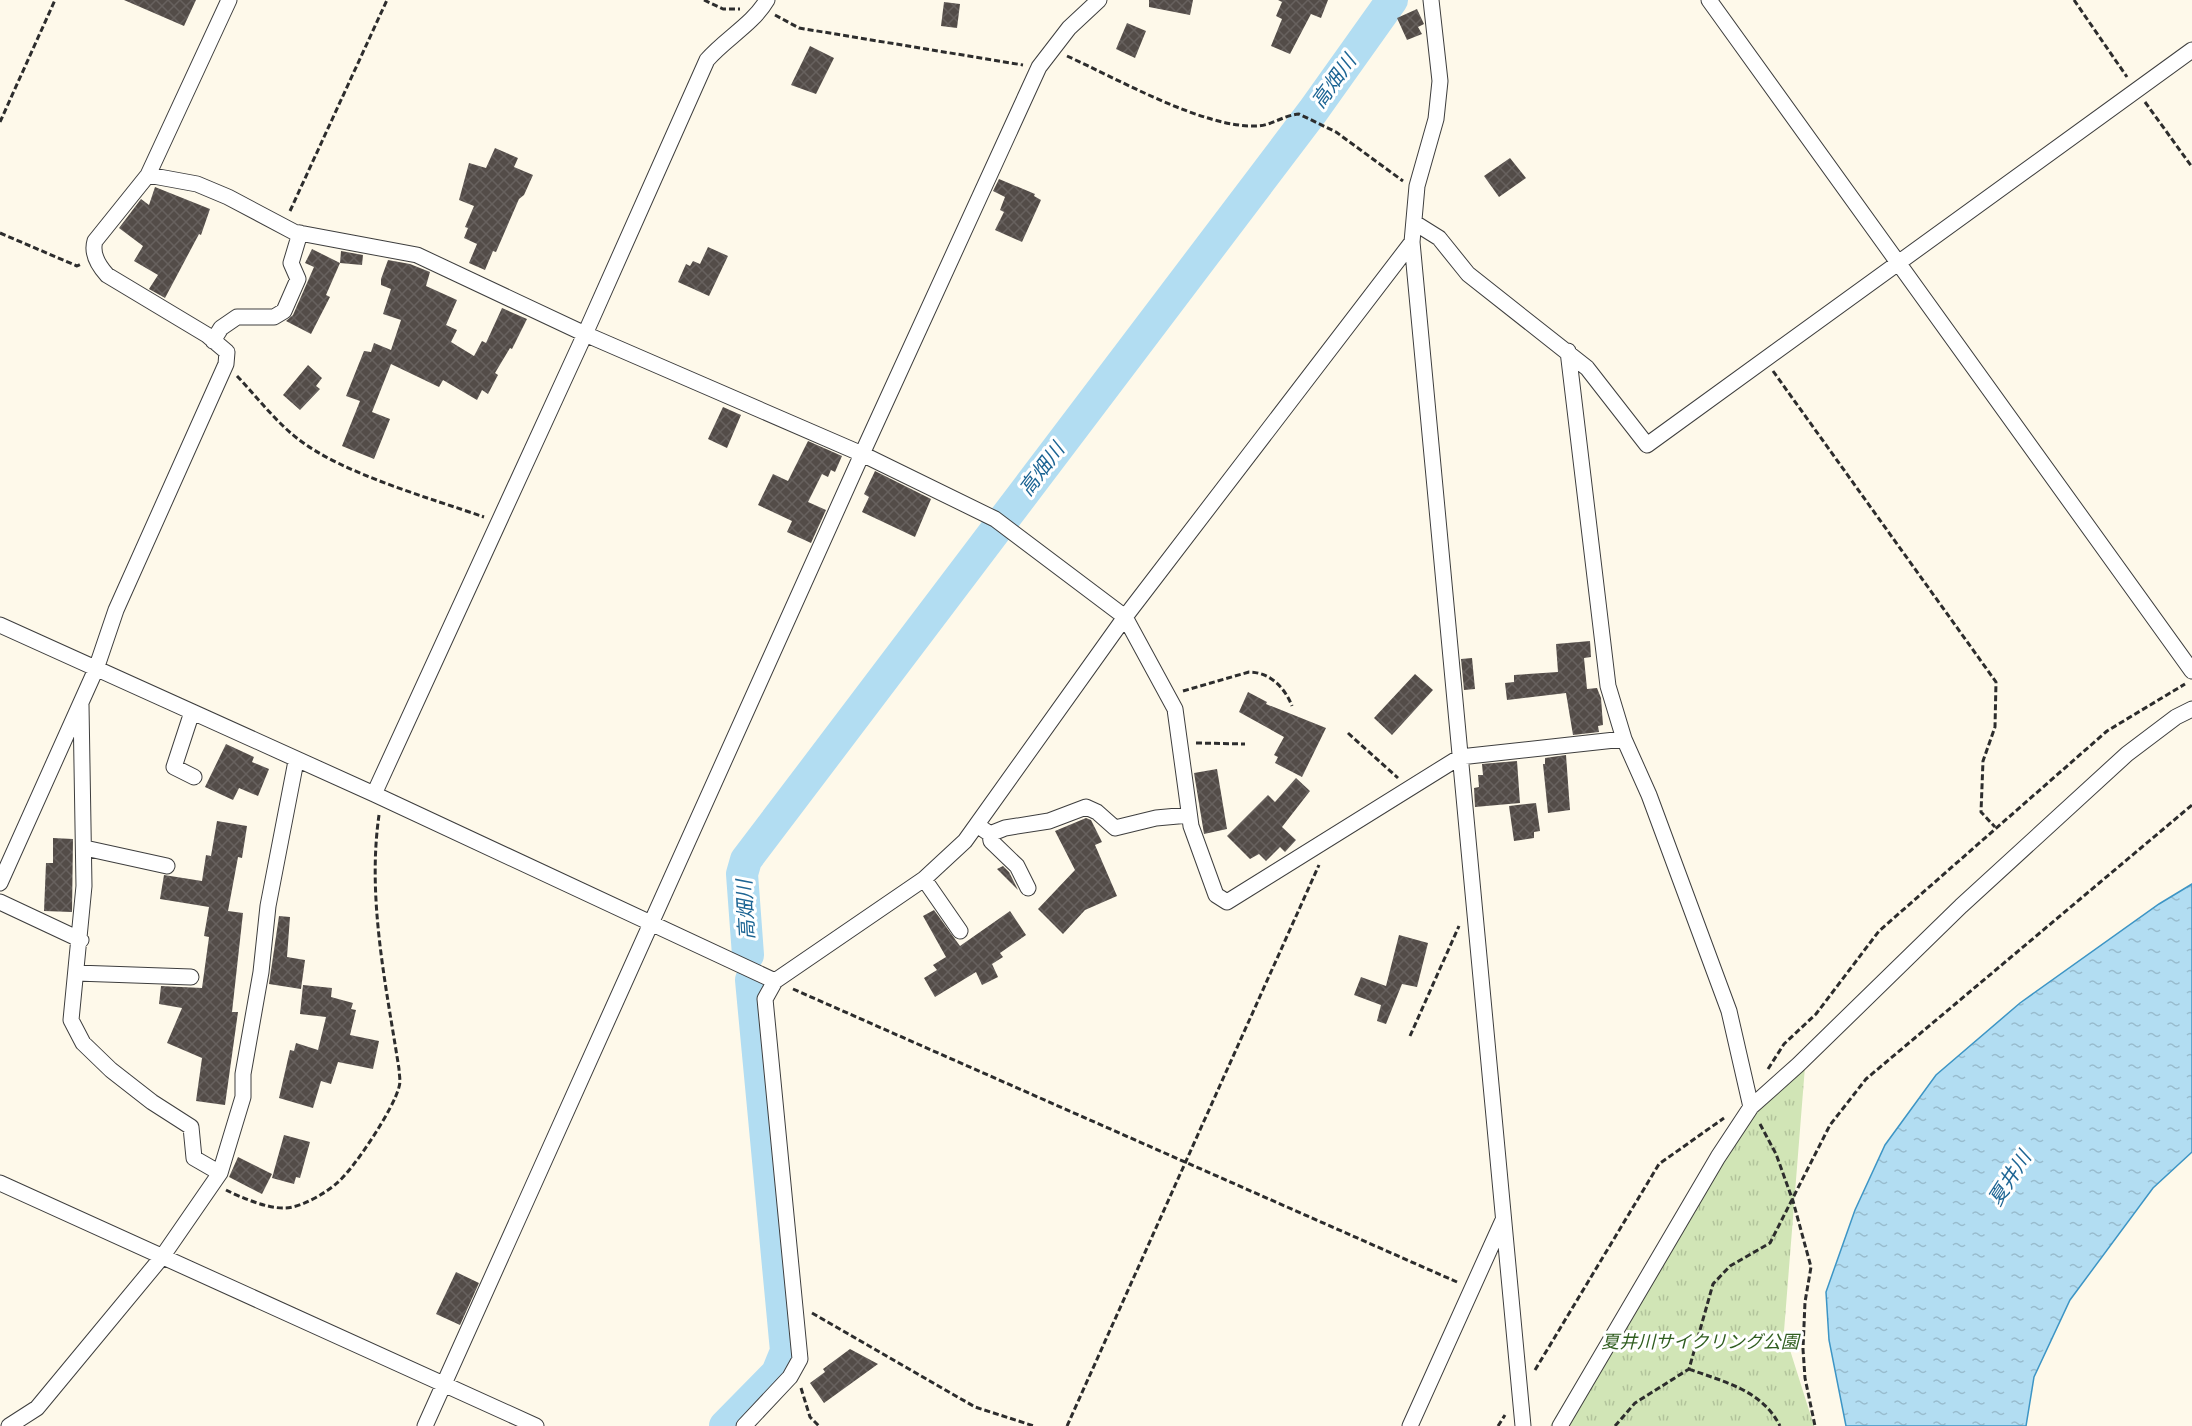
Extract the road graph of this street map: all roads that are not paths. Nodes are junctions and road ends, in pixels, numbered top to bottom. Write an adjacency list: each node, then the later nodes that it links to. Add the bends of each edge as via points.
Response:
1 (229, 0): 7 (street)
2 (1099, 0): 15 (street, via 1069,28 1039,67)
3 (1431, 0): 8 (street, via 1440,81 1436,119 1418,186)
4 (1709, 0): 11 (street)
5 (765, 4): 12 (street, via 707,60)
6 (2192, 50): 11 (street)
7 (148, 175): 9 (street, via 197,184); 13 (street, via 95,241 96,259 106,275)
8 (1415, 223): 10 (street); 14 (street, via 1439,238 1468,274)
9 (300, 233): 12 (street, via 417,255); 13 (street, via 291,263 297,285 284,311 274,317 237,317 221,328)
10 (1412, 242): 16 (street); 24 (street)
11 (1898, 263): 14 (street, via 1647,445 1587,368); 19 (street)
12 (585, 334): 15 (street); 27 (street)
13 (213, 341): 18 (street, via 227,352 226,364 116,610)
14 (1568, 351): 23 (street, via 1608,686)
15 (862, 454): 16 (street, via 1001,523); 37 (street)
16 (1125, 617): 28 (street, via 1175,709); 29 (street)
17 (0, 625): 18 (street)
18 (96, 669): 20 (street); 22 (street)
19 (2192, 671)
20 (81, 702): 31 (street); 34 (street)
21 (2192, 709): 43 (street, via 2118,762)
22 (192, 712): 25 (street); 26 (street, via 174,767)
23 (1624, 739): 24 (street); 43 (street, via 1649,795 1729,1011)
24 (1460, 757): 28 (street, via 1227,902 1216,895); 46 (street)
25 (296, 761): 27 (street); 44 (street, via 268,906 243,1097)
26 (194, 777)
27 (378, 796): 37 (street)
28 (1190, 815): 30 (street, via 1114,828 1086,807 1049,821)
29 (977, 825): 30 (street); 33 (street)
30 (990, 834): 35 (street, via 991,841 1017,866)
31 (85, 848): 32 (street); 39 (street)
32 (167, 866)
33 (924, 879): 38 (street); 42 (street)
34 (0, 883)
35 (1028, 888)
36 (0, 902): 39 (street)
37 (651, 923): 42 (street); 48 (street)
38 (960, 930)
39 (81, 940): 40 (street)
40 (76, 973): 41 (street); 44 (street, via 71,1020 83,1043 152,1102 191,1127 194,1158)
41 (191, 977)
42 (775, 981): 52 (street, via 765,999 800,1359 796,1369)
43 (1751, 1107): 55 (street)
44 (218, 1179): 47 (street)
45 (0, 1183): 47 (street)
46 (1504, 1217): 53 (street); 54 (street)
47 (162, 1257): 48 (street); 49 (street, via 37,1408)
48 (445, 1384): 50 (street); 51 (street)
49 (9, 1426)
50 (425, 1426)
51 (536, 1426)
52 (744, 1426)
53 (1410, 1426)
54 (1523, 1426)
55 (1560, 1426)

